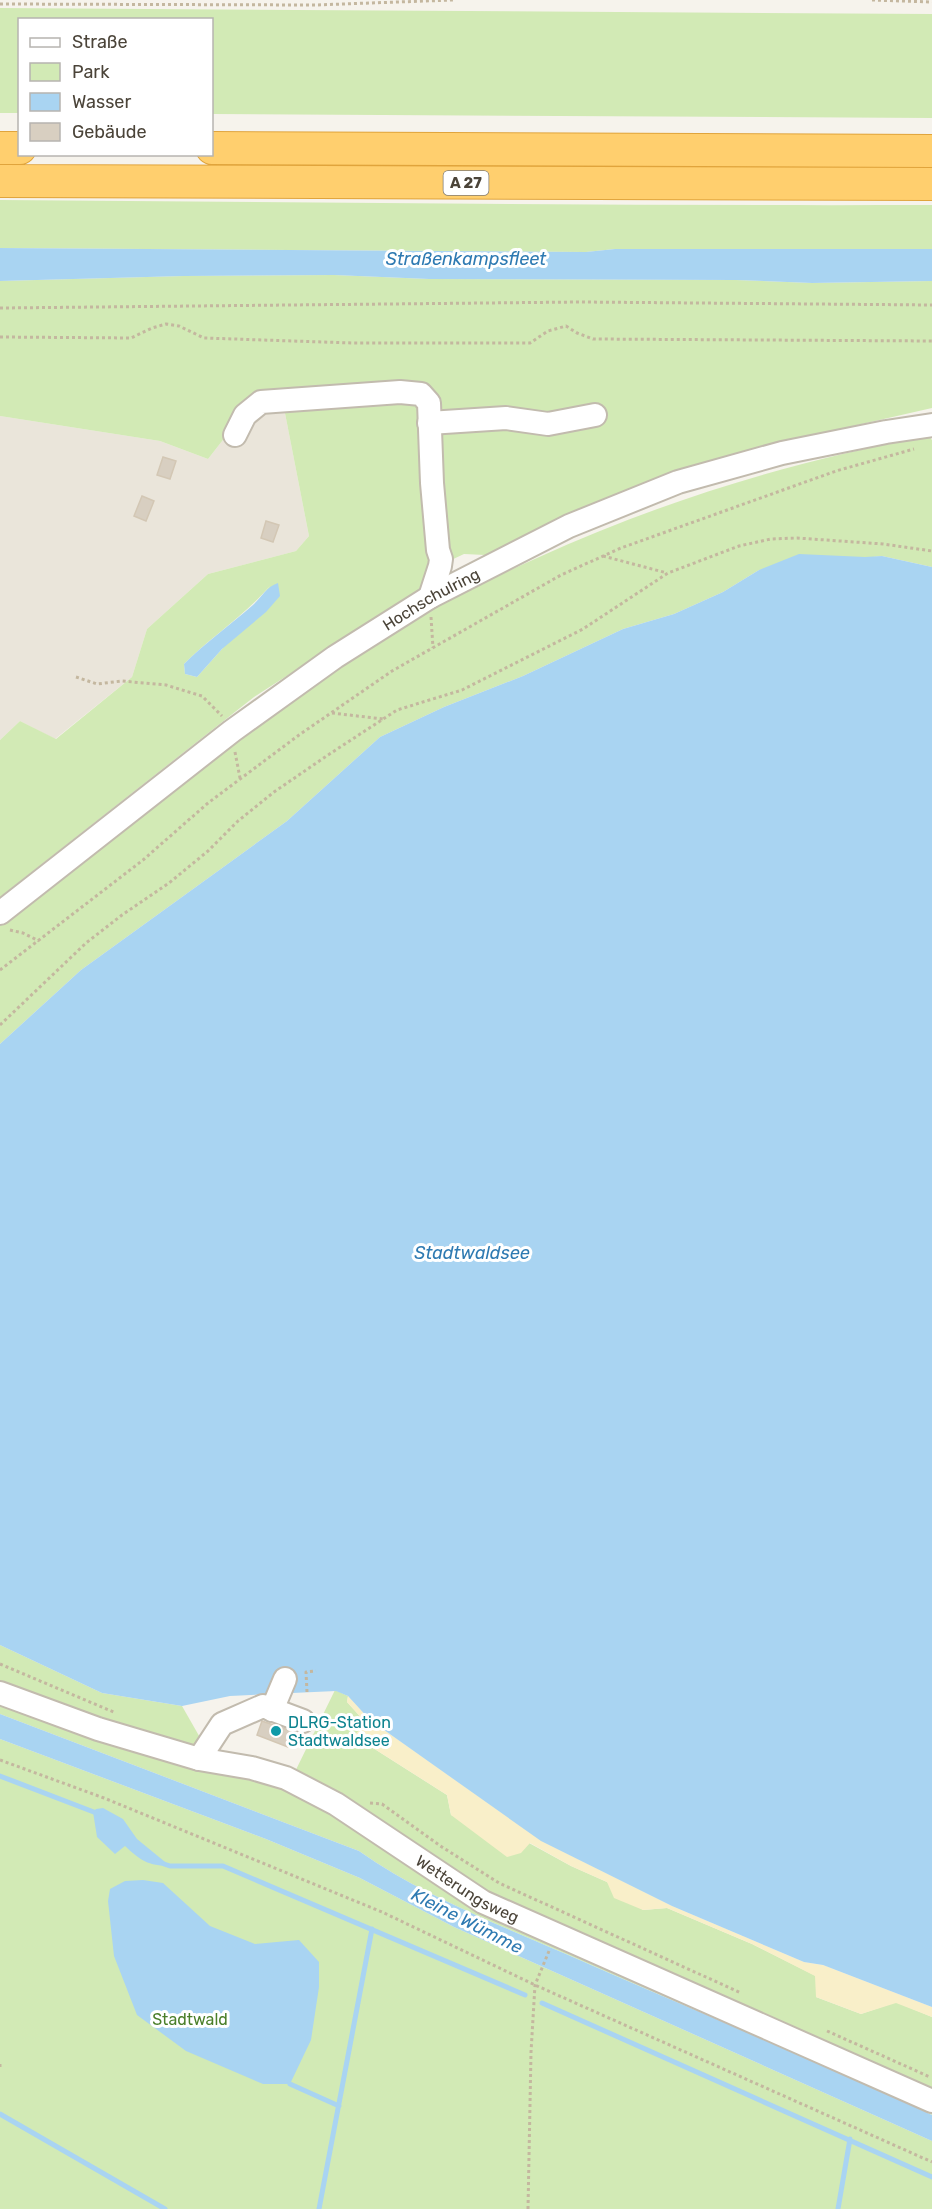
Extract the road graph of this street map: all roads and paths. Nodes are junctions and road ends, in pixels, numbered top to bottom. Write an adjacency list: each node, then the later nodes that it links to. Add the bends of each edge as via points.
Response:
1 (453, 0): 4 (path, via 315,5)
2 (872, 0): 3 (path)
3 (932, 2)
4 (0, 4)
5 (0, 148): 6 (highway)
6 (18, 148)
7 (213, 148): 8 (highway, A 27)
8 (932, 151)
9 (0, 181): 10 (highway, A 27)
10 (932, 184)
11 (932, 305): 12 (path, via 581,302)
12 (0, 308)
13 (0, 338): 14 (path, via 130,338 166,324 204,338 352,342 530,343 548,331 566,326 593,339)
14 (932, 341)
15 (595, 415): 16 (street, via 548,424 506,418)
16 (429, 423): 17 (street, via 429,403 421,394 400,392 261,402 245,415); 21 (street)
17 (235, 435)
18 (928, 436): 20 (path); 22 (street, Hochschulring, via 886,432 782,453 678,482 569,526)
19 (932, 551): 23 (path, via 883,544 771,539 739,546)
20 (602, 556): 23 (path); 25 (path)
21 (441, 559): 22 (street); 24 (street)
22 (476, 573): 24 (street, Hochschulring)
23 (668, 573): 28 (path, via 583,630 462,690 397,710)
24 (429, 597): 25 (path); 29 (street, Hochschulring)
25 (433, 648): 27 (path)
26 (76, 677): 29 (path, via 97,684 122,681 166,685 202,696)
27 (331, 713): 28 (path); 30 (path)
28 (384, 719): 34 (path, via 274,792 169,883 86,943)
29 (232, 730): 30 (path); 31 (street, Hochschulring)
30 (240, 779): 32 (path)
31 (2, 921): 32 (path)
32 (39, 941): 33 (path)
33 (0, 970)
34 (0, 1025)
35 (0, 1664): 41 (path)
36 (316, 1671): 38 (path, via 306,1672)
37 (285, 1679): 40 (street)
38 (307, 1692)
39 (0, 1693): 43 (street, Wetterungsweg, via 98,1729)
40 (272, 1710): 42 (street); 43 (street, via 263,1706 222,1724)
41 (118, 1713)
42 (303, 1721)
43 (199, 1759): 45 (street, Wetterungsweg, via 286,1778)
44 (0, 1760): 47 (path, via 104,1798 382,1912)
45 (336, 1804): 48 (path, via 382,1804 499,1883); 51 (street, Wetterungsweg, via 483,1902)
46 (551, 1947): 47 (path)
47 (535, 1985): 52 (path); 53 (path)
48 (744, 1995)
49 (827, 2031): 50 (path)
50 (932, 2078)
51 (932, 2101)
52 (932, 2162)
53 (528, 2209)

